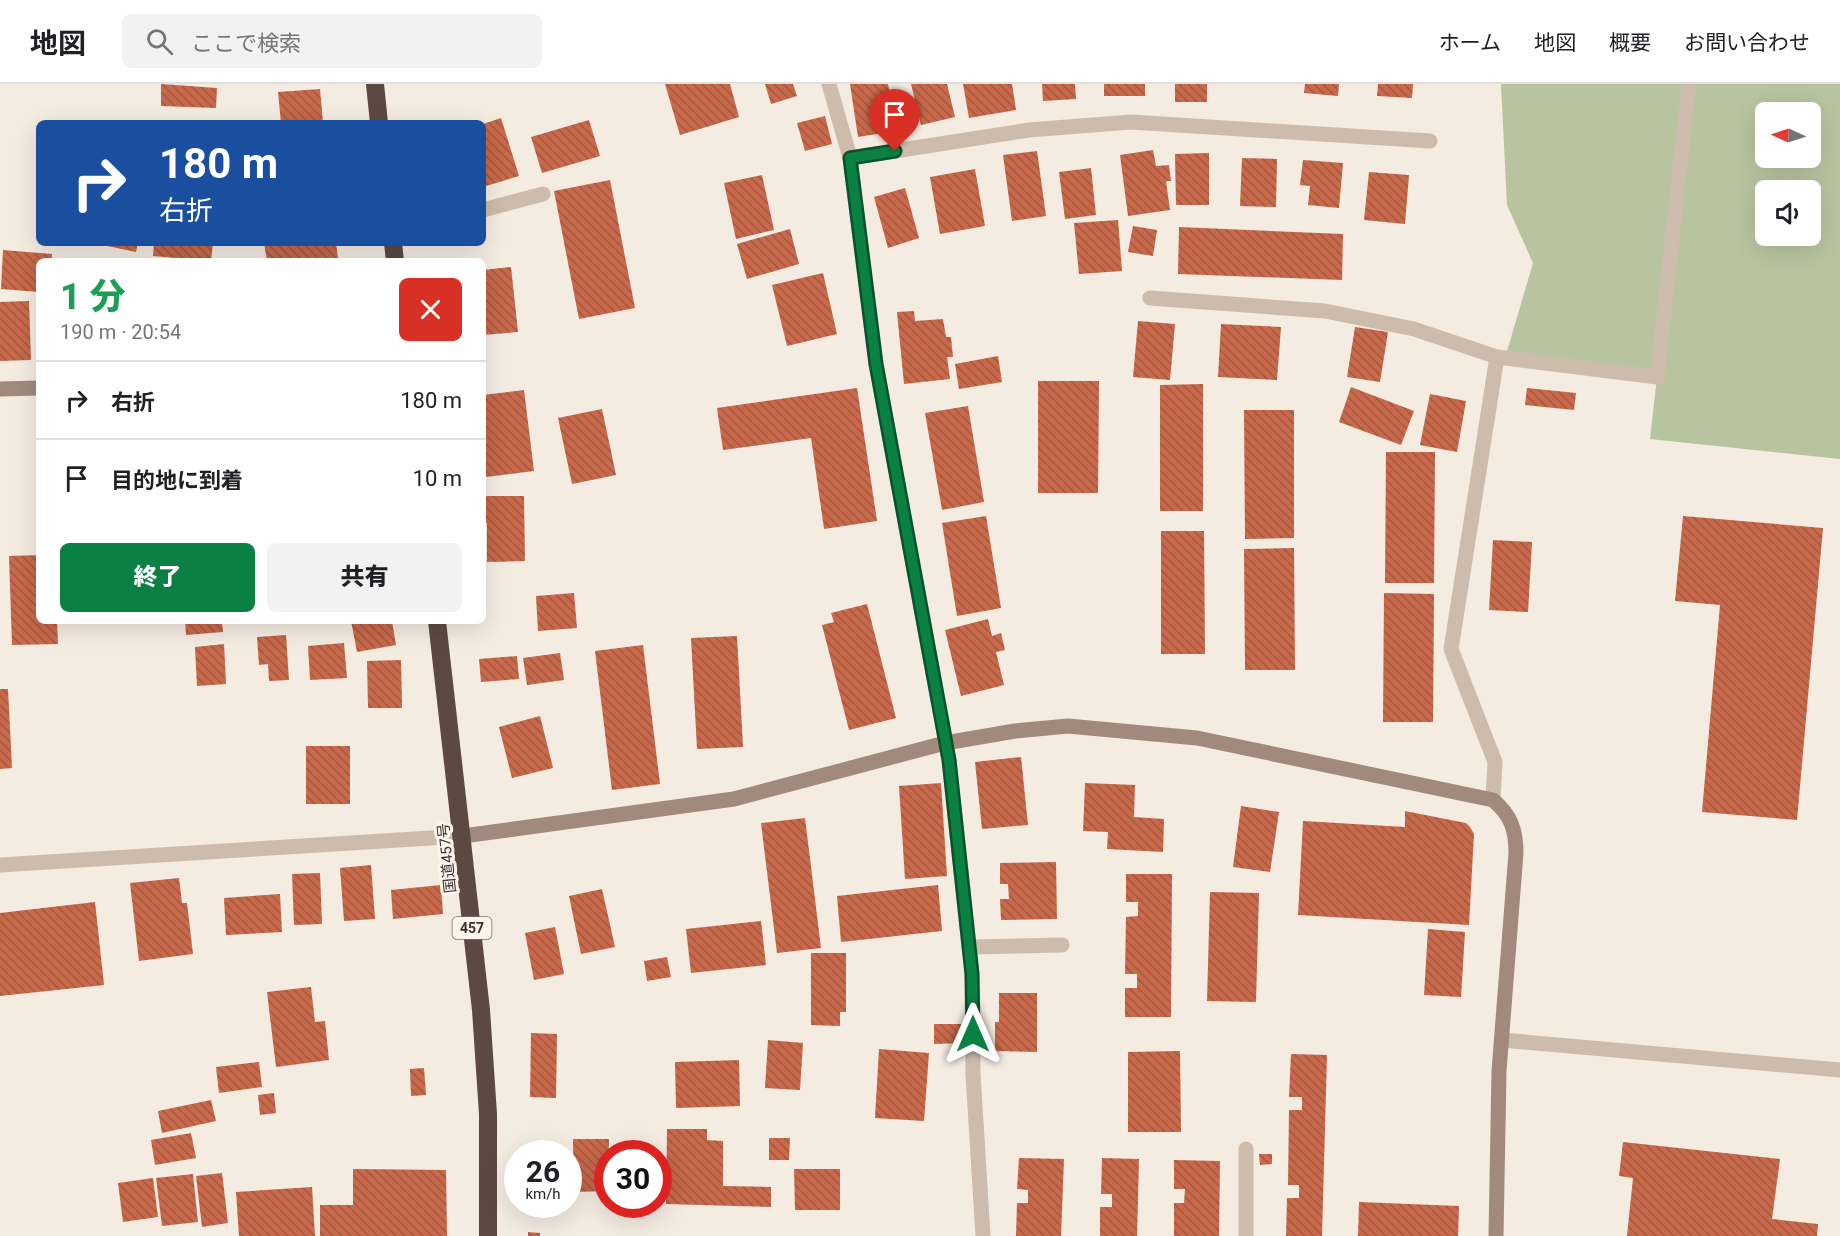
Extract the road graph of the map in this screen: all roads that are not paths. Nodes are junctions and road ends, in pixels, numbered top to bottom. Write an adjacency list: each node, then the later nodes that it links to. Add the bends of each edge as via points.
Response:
1 (375, 84): 4 (highway)
2 (829, 84): 6 (street)
3 (1689, 84): 10 (street, via 1657,377)
4 (379, 120)
5 (1430, 141): 6 (street, via 1131,122 1029,130)
6 (850, 158): 14 (street, via 876,364)
7 (543, 194): 8 (street)
8 (486, 209)
9 (1150, 297): 10 (street, via 1325,311 1414,329)
10 (1497, 357): 15 (street, via 1451,649 1495,762)
11 (36, 388): 12 (street)
12 (0, 389)
13 (437, 624): 16 (highway, 国道457号 / 457)
14 (945, 742): 15 (street, via 1068,726 1197,738); 16 (street, via 734,799); 19 (street)
15 (1493, 800): 20 (street, via 1504,809 1516,837)
16 (463, 836): 17 (street); 23 (highway, 国道457号 / 457, via 488,1114)
17 (0, 865)
18 (1062, 945): 19 (street)
19 (969, 947): 24 (street)
20 (1502, 1040): 21 (street); 26 (street)
21 (1840, 1070)
22 (1246, 1149): 25 (street)
23 (488, 1236)
24 (983, 1236)
25 (1246, 1236)
26 (1496, 1236)

